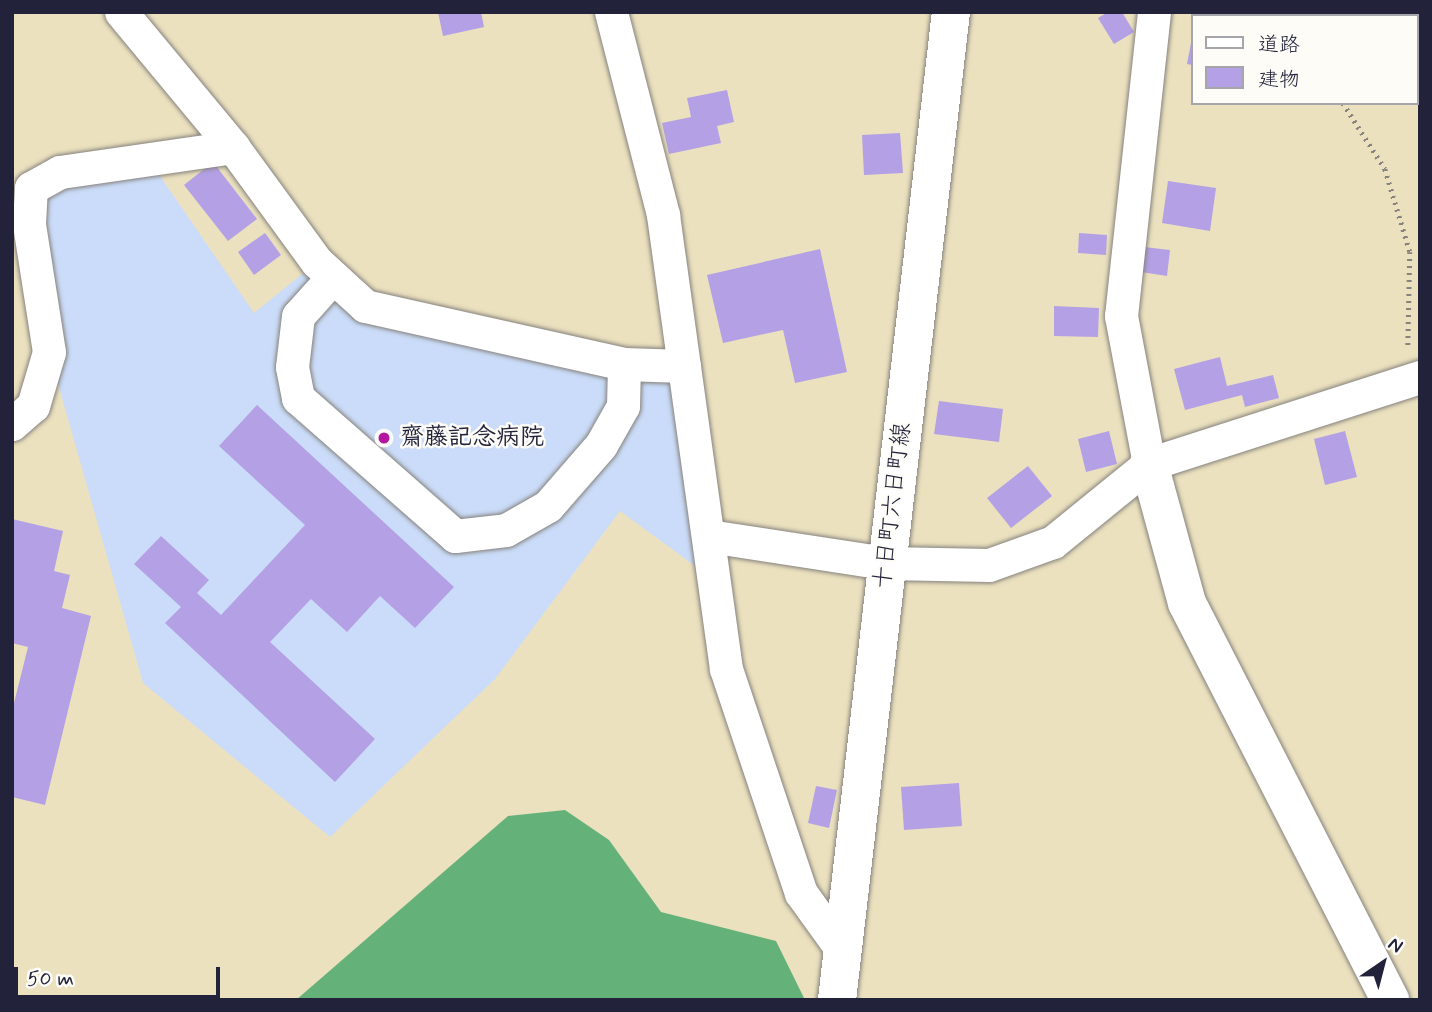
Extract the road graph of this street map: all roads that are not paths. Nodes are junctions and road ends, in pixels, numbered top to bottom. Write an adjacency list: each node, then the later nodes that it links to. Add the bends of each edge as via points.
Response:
1 (121, 12): 5 (street)
2 (611, 12): 8 (street, via 663,215)
3 (951, 12): 13 (main road, 十日町六日町線)
4 (1154, 12): 11 (street, via 1121,316)
5 (233, 148): 6 (street); 10 (street, via 60,172 31,188 29,225 49,352 33,406)
6 (333, 277): 7 (street, via 365,306); 7 (street, via 298,316 292,367 298,398 455,536 506,530 548,506 601,445 623,406)
7 (624, 364): 8 (street)
8 (684, 366): 12 (street)
9 (1418, 377): 11 (street)
10 (12, 424)
11 (1149, 464): 13 (street, via 1054,542 989,565); 16 (main road, via 1187,603)
12 (709, 536): 13 (street); 14 (street, via 726,669 801,893)
13 (886, 563): 14 (main road, 十日町六日町線)
14 (842, 950): 15 (main road, 十日町六日町線)
15 (838, 1000)
16 (1390, 1000)

